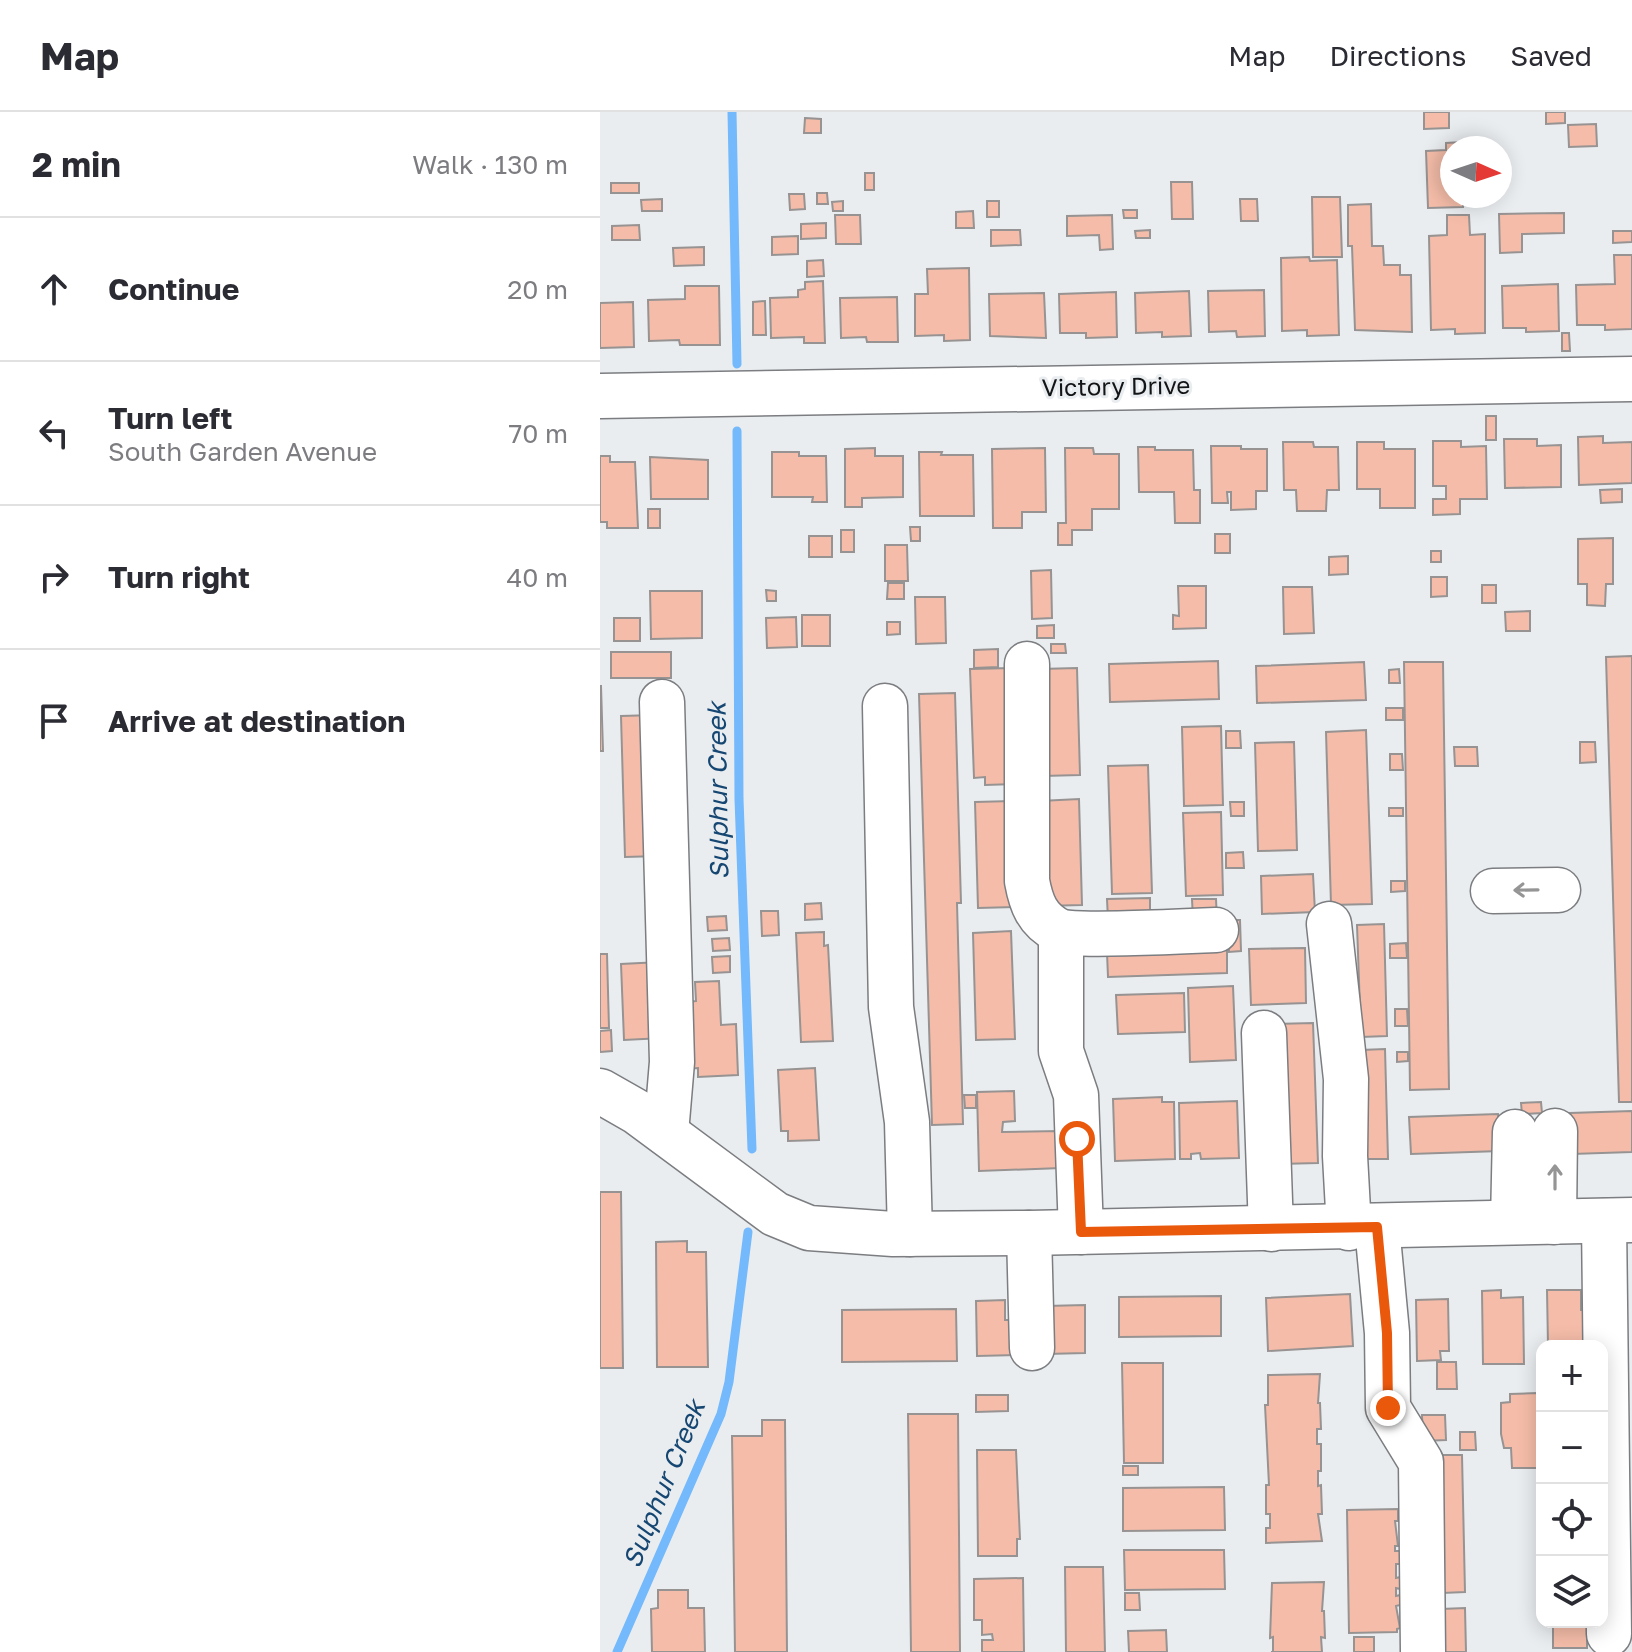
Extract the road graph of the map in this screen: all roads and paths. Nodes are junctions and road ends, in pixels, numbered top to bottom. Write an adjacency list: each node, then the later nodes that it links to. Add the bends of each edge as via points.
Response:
1 (1632, 379): 2 (street, Victory Drive)
2 (600, 396)
3 (1027, 664): 10 (street, via 1027,881 1039,917)
4 (662, 702): 14 (street, via 672,1062)
5 (885, 706): 21 (street, via 891,1007 907,1122)
6 (1558, 890): 7 (street, one-way to 7)
7 (1493, 891)
8 (1329, 924): 17 (street, via 1346,1079 1345,1156)
9 (1216, 930): 10 (street)
10 (1061, 933): 19 (street, via 1061,1051 1076,1095)
11 (1264, 1033): 18 (street)
12 (600, 1091): 14 (street)
13 (1535, 1132): 16 (street)
14 (666, 1133): 21 (street, via 775,1214 809,1228)
15 (1618, 1220): 16 (street); 23 (street)
16 (1534, 1222): 17 (street)
17 (1363, 1228): 18 (street); 24 (street, via 1387,1333 1388,1408 1421,1462)
18 (1271, 1229): 19 (street)
19 (1081, 1232): 20 (street)
20 (1029, 1233): 21 (street); 22 (street)
21 (910, 1234)
22 (1032, 1348)
23 (1609, 1634)
24 (1423, 1652)

